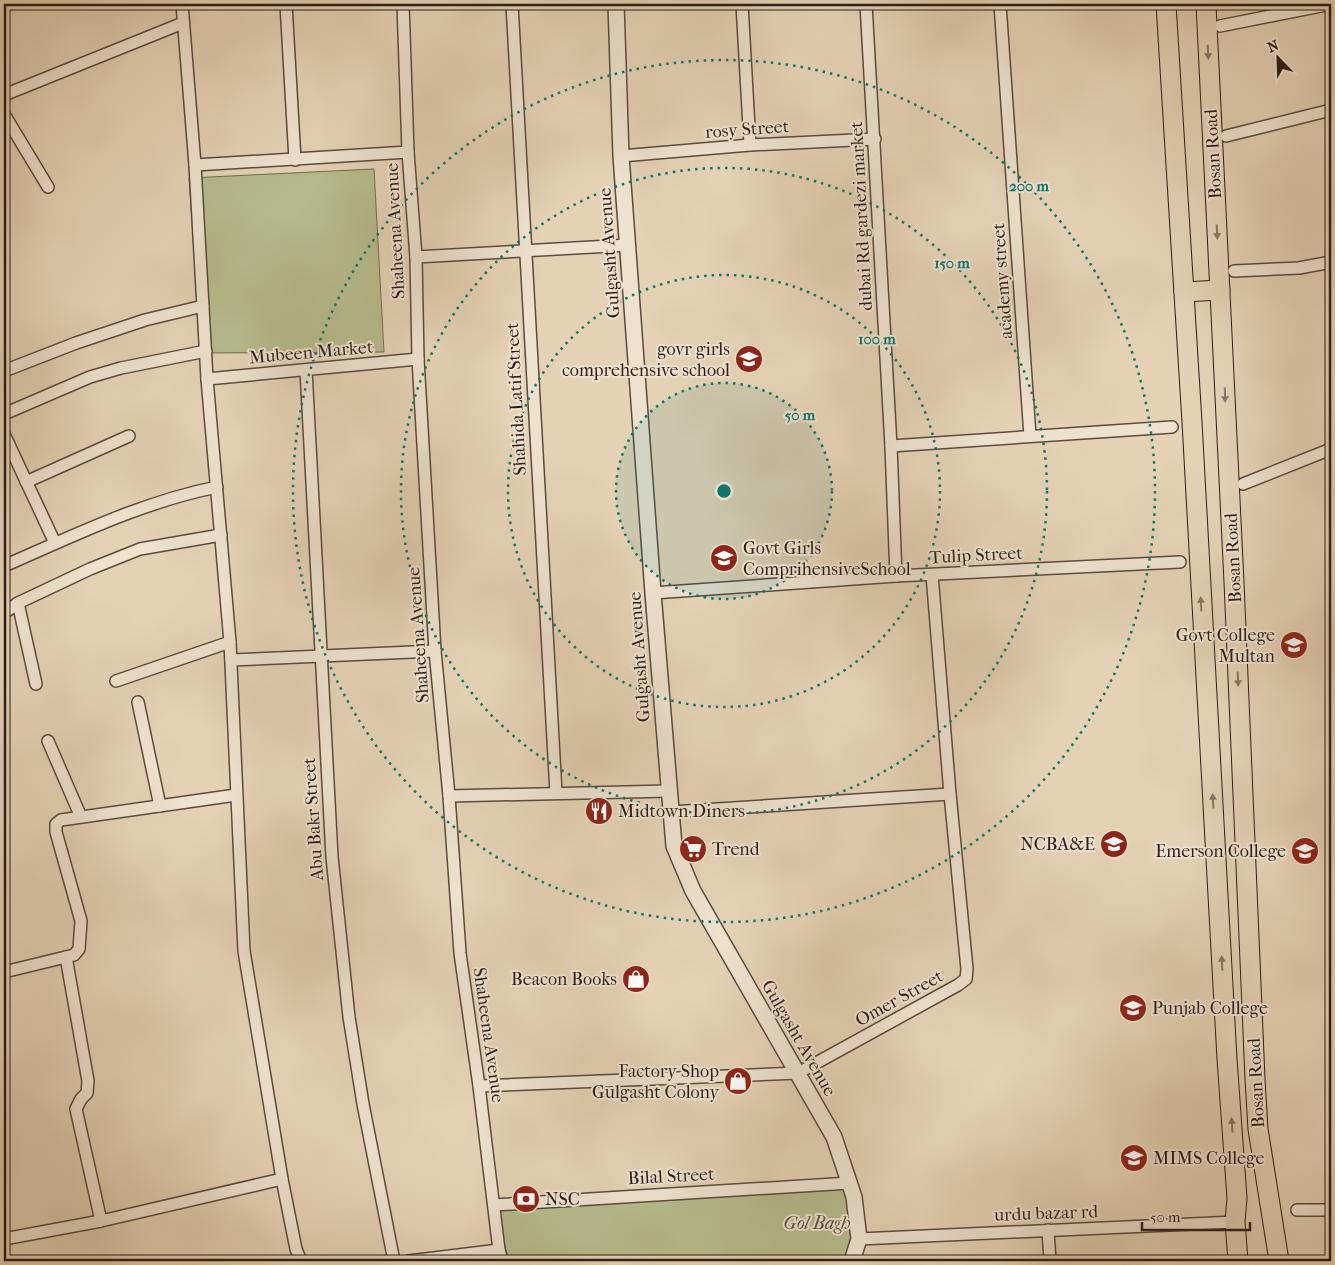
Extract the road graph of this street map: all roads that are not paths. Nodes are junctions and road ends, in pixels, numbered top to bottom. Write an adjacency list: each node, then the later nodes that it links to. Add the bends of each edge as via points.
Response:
1 (182, 4): 12 (street)
2 (286, 4): 22 (street)
3 (403, 4): 20 (street, Shaheena Avenue)
4 (512, 4): 26 (street, Shahida Latif Street)
5 (616, 4): 21 (street, Gulgasht Avenue)
6 (742, 4): 19 (street)
7 (866, 4): 18 (street, dubai Rd gardezi market)
8 (1000, 4): 42 (street, academy street)
9 (1166, 4): 31 (main road, Bosan Road)
10 (1206, 4): 30 (main road, Bosan Road, one-way to 30)
11 (1331, 4): 13 (street)
12 (183, 23): 14 (street); 23 (street)
13 (1220, 26)
14 (4, 95)
15 (1331, 110): 17 (street)
16 (4, 114): 24 (street)
17 (1226, 136)
18 (875, 140): 19 (street, rosy Street); 43 (street, dubai Rd gardezi market)
19 (750, 145): 21 (street, rosy Street)
20 (408, 152): 22 (street); 27 (street, Shaheena Avenue)
21 (621, 156): 25 (street, Gulgasht Avenue)
22 (296, 160): 23 (street)
23 (195, 165): 32 (street)
24 (48, 187)
25 (628, 245): 26 (street); 54 (street, Gulgasht Avenue)
26 (525, 251): 27 (street); 66 (street, Shahida Latif Street)
27 (416, 257): 34 (street, Shaheena Avenue)
28 (1331, 262): 29 (street, via 1299,268)
29 (1234, 271)
30 (1220, 290): 31 (main road); 94 (main road, Bosan Road, one-way to 94, via 1258,1129)
31 (1184, 292): 83 (main road, Bosan Road, one-way to 31, via 1237,1198)
32 (203, 306): 33 (street); 36 (street, via 145,320)
33 (206, 351): 37 (street); 38 (street, via 90,377)
34 (418, 359): 35 (street, Mubeen Market); 58 (street, Shaheena Avenue)
35 (306, 370): 37 (street, Mubeen Market); 59 (street, Abu Bakr Street)
36 (4, 371)
37 (207, 379): 47 (street)
38 (4, 414)
39 (1172, 427): 42 (street)
40 (4, 434): 45 (street)
41 (129, 436): 45 (street)
42 (1030, 436): 43 (street)
43 (891, 446): 53 (street, dubai Rd gardezi market)
44 (1331, 449): 46 (street)
45 (26, 482): 49 (street)
46 (1243, 484)
47 (216, 487): 48 (street); 49 (street, via 185,493)
48 (221, 535): 55 (street, via 140,549); 57 (street)
49 (55, 543): 51 (street)
50 (1180, 562): 52 (street, Tulip Street)
51 (4, 566)
52 (932, 575): 53 (street, Tulip Street); 67 (street, Omer Street)
53 (896, 576): 54 (street, Tulip Street)
54 (653, 593): 65 (street, Gulgasht Avenue)
55 (18, 603): 56 (street); 62 (street)
56 (4, 613)
57 (230, 642): 60 (street); 61 (street)
58 (435, 651): 59 (street); 69 (street, Shaheena Avenue)
59 (321, 656): 60 (street); 89 (street, Abu Bakr Street, via 332,856 349,1017)
60 (231, 660): 68 (street)
61 (116, 681)
62 (36, 684)
63 (138, 702): 70 (street)
64 (48, 741): 72 (street)
65 (669, 791): 66 (street); 71 (street, Gulgasht Avenue)
66 (556, 793): 69 (street)
67 (950, 794): 71 (street); 75 (street, Omer Street, via 966,979)
68 (236, 795): 70 (street); 77 (street, via 244,951)
69 (450, 796): 76 (street, Shaheena Avenue, via 460,953)
70 (160, 806): 72 (street)
71 (671, 812): 75 (street, Gulgasht Avenue, via 674,846 693,891)
72 (81, 817): 73 (street, via 61,820 56,824 81,921 79,949)
73 (66, 957): 74 (street); 82 (street, via 88,1082 88,1093 76,1110)
74 (4, 972)
75 (798, 1073): 76 (street, Omer Street); 78 (street, Gulgasht Avenue, via 834,1137)
76 (479, 1086): 79 (street, Shaheena Avenue)
77 (282, 1179): 82 (street); 88 (street)
78 (850, 1183): 79 (street, Bilal Street); 86 (street, Gulgasht Avenue)
79 (494, 1205): 87 (street, Shaheena Avenue)
80 (1297, 1210): 81 (street)
81 (1331, 1210)
82 (101, 1221): 85 (street)
83 (1235, 1222): 84 (street, urdu bazar rd); 93 (main road, Bosan Road)
84 (1048, 1230): 86 (street, urdu bazar rd); 92 (street)
85 (4, 1239)
86 (859, 1239): 91 (street, Gulgasht Avenue)
87 (500, 1256): 90 (street)
88 (301, 1261)
89 (394, 1261)
90 (408, 1261)
91 (852, 1261)
92 (1050, 1261)
93 (1238, 1261)
94 (1280, 1261)

